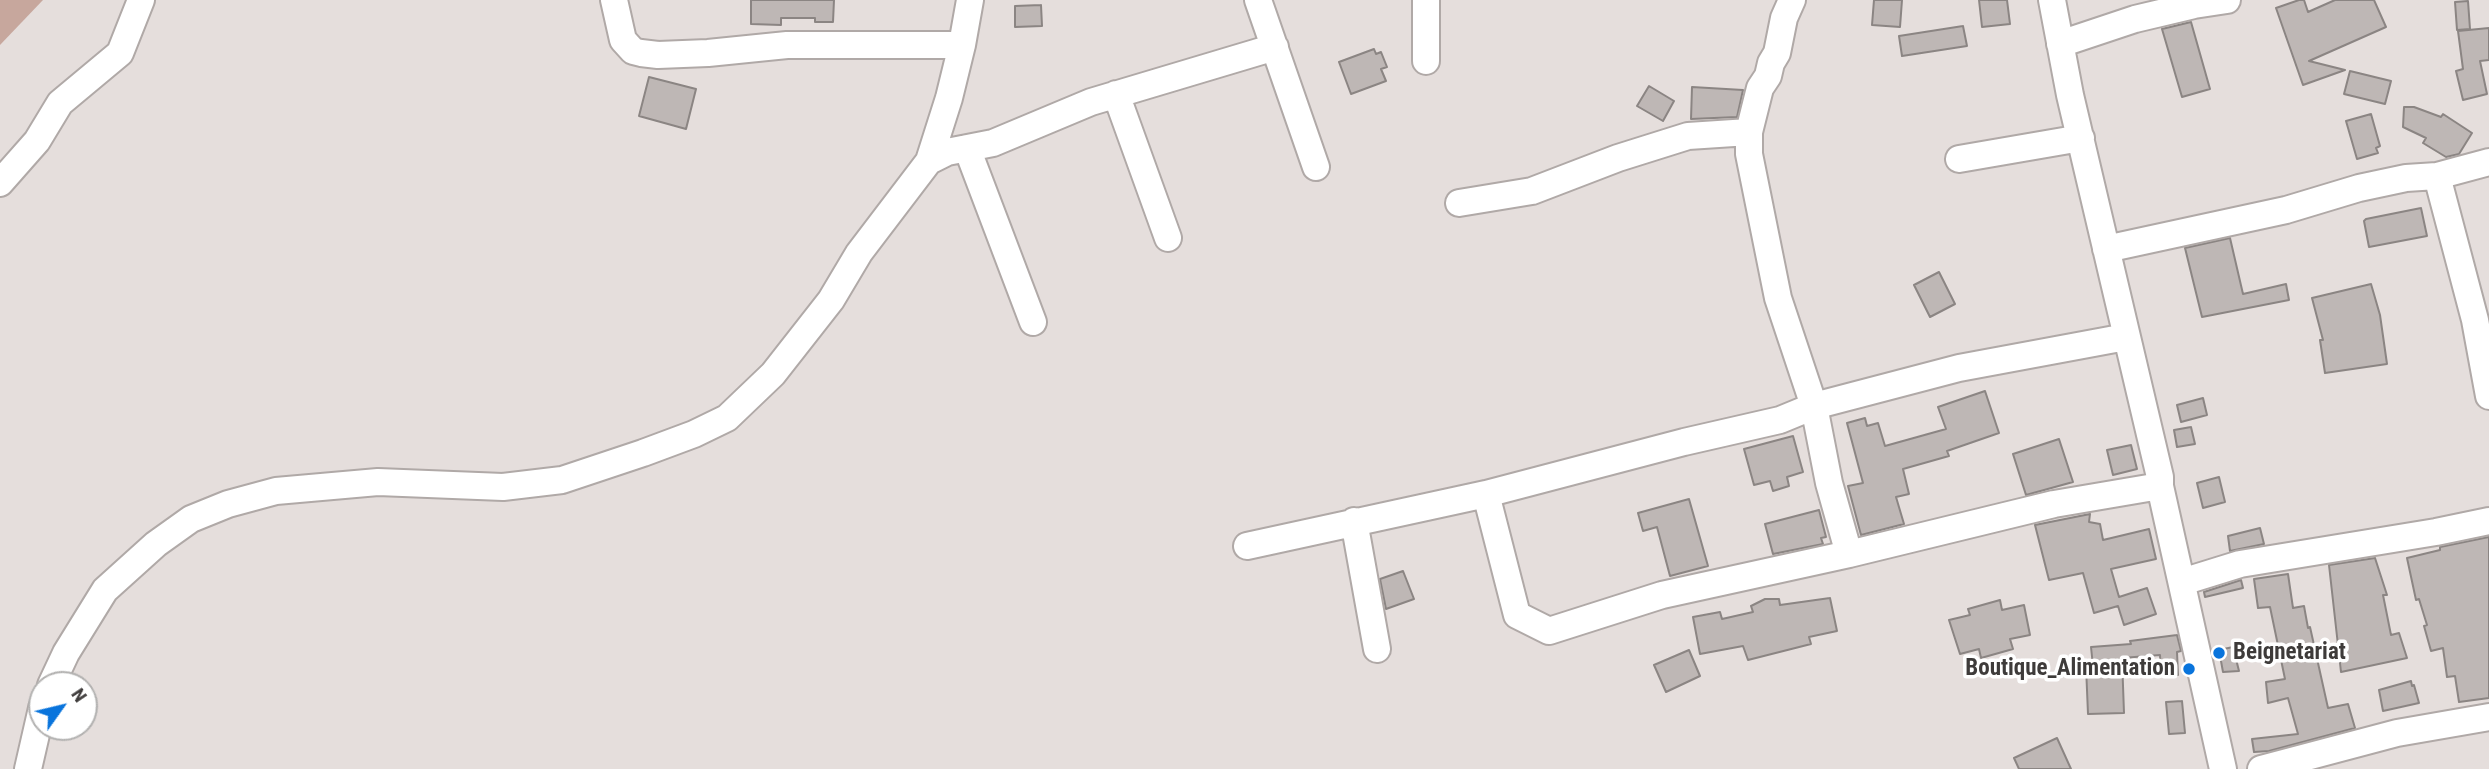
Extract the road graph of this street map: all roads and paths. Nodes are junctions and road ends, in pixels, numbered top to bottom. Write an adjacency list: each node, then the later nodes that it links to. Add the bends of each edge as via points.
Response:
1 (141, 0): 22 (street, via 120,53 60,103 37,141)
2 (614, 0): 10 (street, via 623,40 641,53 708,53 787,45)
3 (970, 0): 10 (street)
4 (1258, 0): 11 (street)
5 (1426, 0): 12 (street)
6 (1792, 0): 14 (street)
7 (2052, 0): 9 (street)
8 (2227, 0): 9 (street, via 2135,19)
9 (2060, 44): 15 (street)
10 (962, 45): 18 (street)
11 (1275, 47): 13 (street); 20 (street)
12 (1426, 61)
13 (1116, 94): 16 (street, via 993,143); 24 (street)
14 (1749, 132): 23 (street, via 1688,136 1532,191); 29 (street, via 1749,154 1778,298)
15 (2081, 138): 17 (street); 25 (street)
16 (967, 148): 18 (street); 26 (street)
17 (1959, 159)
18 (929, 161): 38 (street, via 773,374 727,418 562,480 503,487 378,481 276,491 228,504 191,519 105,590)
19 (2489, 162): 21 (street)
20 (1316, 167)
21 (2437, 176): 25 (street, via 2359,188 2286,210); 28 (street, via 2476,320)
22 (0, 183)
23 (1459, 203)
24 (1168, 238)
25 (2106, 249): 27 (street)
26 (1033, 322)
27 (2126, 337): 29 (street, via 1959,368); 30 (street)
28 (2489, 396)
29 (1814, 406): 31 (street, via 1780,420); 35 (street)
30 (2160, 486): 35 (street, via 2054,503); 36 (street)
31 (1486, 494): 33 (street); 35 (street, via 1517,615 1549,631 1662,595)
32 (2489, 520): 36 (street, via 2240,564)
33 (1354, 522): 34 (street); 37 (street)
34 (1247, 546)
35 (1849, 554)
36 (2182, 582): 42 (street)
37 (1377, 649)
38 (58, 671)
39 (2489, 717): 43 (street, via 2397,733)
40 (34, 741): 41 (street)
41 (28, 769)
42 (2223, 769)
43 (2261, 769)

